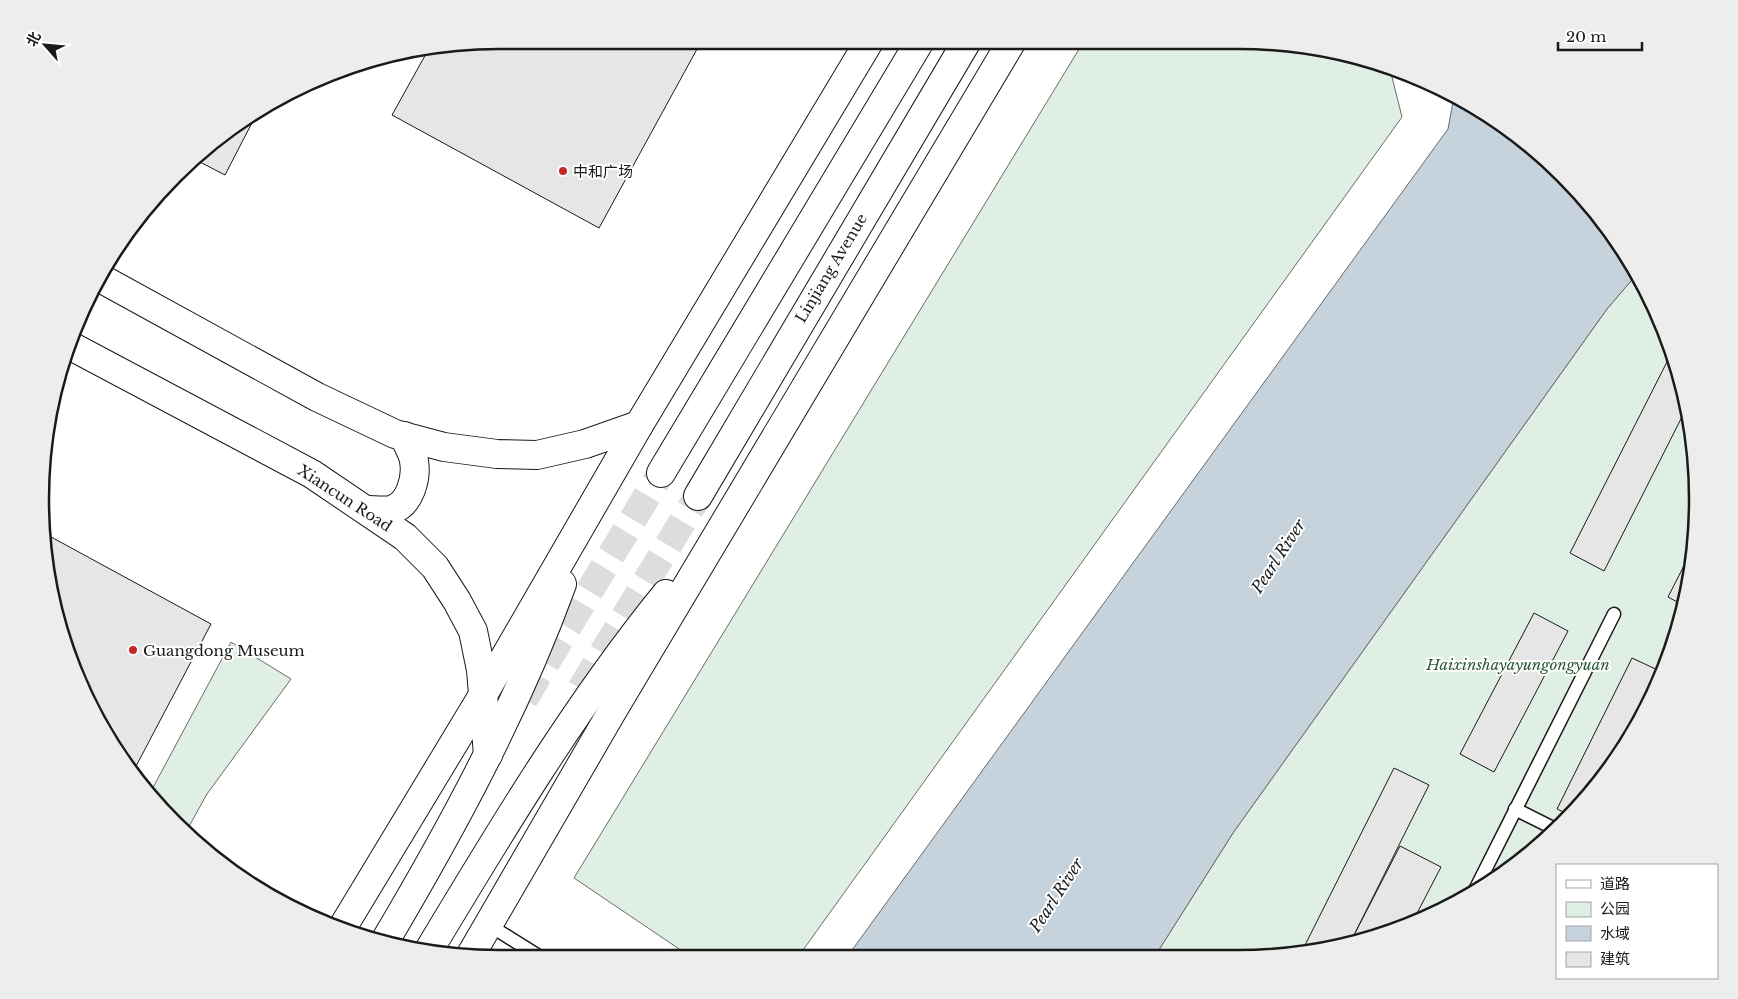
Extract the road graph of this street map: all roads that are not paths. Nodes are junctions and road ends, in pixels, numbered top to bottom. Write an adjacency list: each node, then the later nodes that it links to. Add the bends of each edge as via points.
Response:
1 (865, 49): 7 (main road)
2 (915, 49): 9 (main road)
3 (962, 49): 10 (main road, Linjiang Avenue)
4 (1007, 49): 12 (main road)
5 (105, 281): 8 (main road, via 317,397)
6 (75, 348): 11 (main road, Xiancun Road, via 312,474)
7 (638, 425): 8 (main road, via 585,444 537,455 444,447); 13 (main road)
8 (404, 436): 11 (main road, via 414,460 415,477 411,490 403,502 391,510)
9 (661, 473)
10 (698, 496)
11 (367, 510): 15 (main road, Xiancun Road, via 405,537 429,561 458,601 473,631)
12 (728, 519): 21 (main road); 23 (main road, via 608,669 480,865)
13 (581, 526): 15 (main road); 16 (main road, via 540,643)
14 (1614, 614): 17 (lane)
15 (483, 695): 16 (main road, Xiancun Road); 20 (main road)
16 (488, 755): 22 (main road, via 436,855)
17 (1515, 810): 18 (lane); 19 (lane)
18 (1549, 826)
19 (1480, 880)
20 (345, 923)
21 (489, 925): 24 (main road); 25 (lane)
22 (388, 936)
23 (432, 945)
24 (474, 949)
25 (529, 950)

